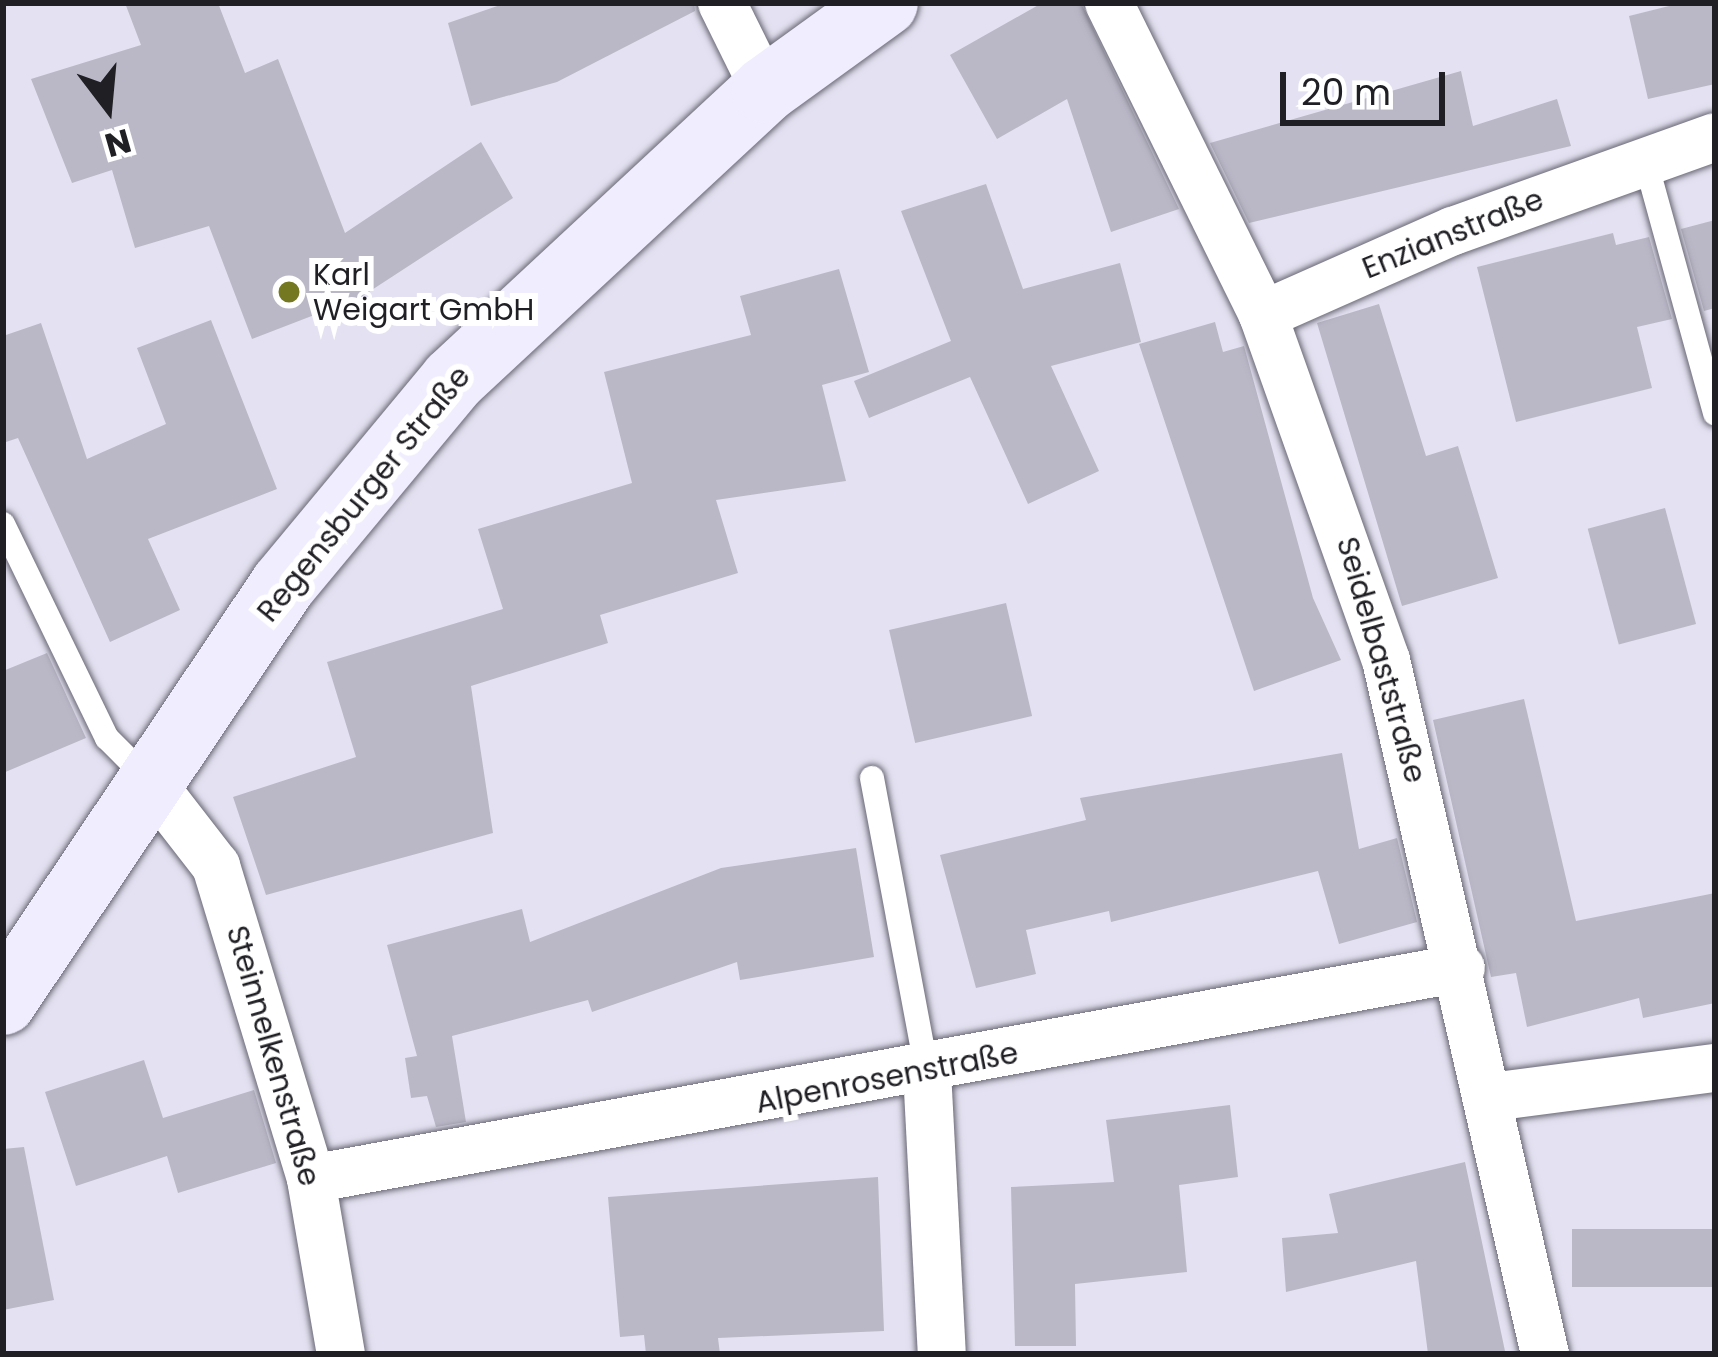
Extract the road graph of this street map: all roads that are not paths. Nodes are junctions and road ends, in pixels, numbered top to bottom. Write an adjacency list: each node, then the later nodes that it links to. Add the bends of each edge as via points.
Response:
1 (722, 3): 4 (street)
2 (885, 3): 4 (street, Regensburger Straße)
3 (1108, 3): 7 (street, Seidelbaststraße)
4 (765, 90): 11 (street, Regensburger Straße, via 453,380 284,584)
5 (1715, 137): 6 (street, Enzianstraße)
6 (1645, 159): 7 (street, Enzianstraße); 8 (lane)
7 (1264, 315): 12 (street, Seidelbaststraße, via 1386,661)
8 (1715, 414)
9 (3, 524): 11 (lane, via 106,738)
10 (872, 778): 15 (lane)
11 (150, 781): 13 (street, Regensburger Straße); 17 (street, Steinnelkenstraße, via 216,866)
12 (1461, 968): 15 (street, Alpenrosenstraße); 16 (street, Seidelbaststraße)
13 (3, 1002)
14 (1715, 1068): 16 (street)
15 (927, 1071): 17 (street, Alpenrosenstraße); 19 (street)
16 (1491, 1096): 20 (street, Seidelbaststraße)
17 (311, 1179): 18 (street, Steinnelkenstraße)
18 (341, 1354)
19 (942, 1354)
20 (1545, 1354)

